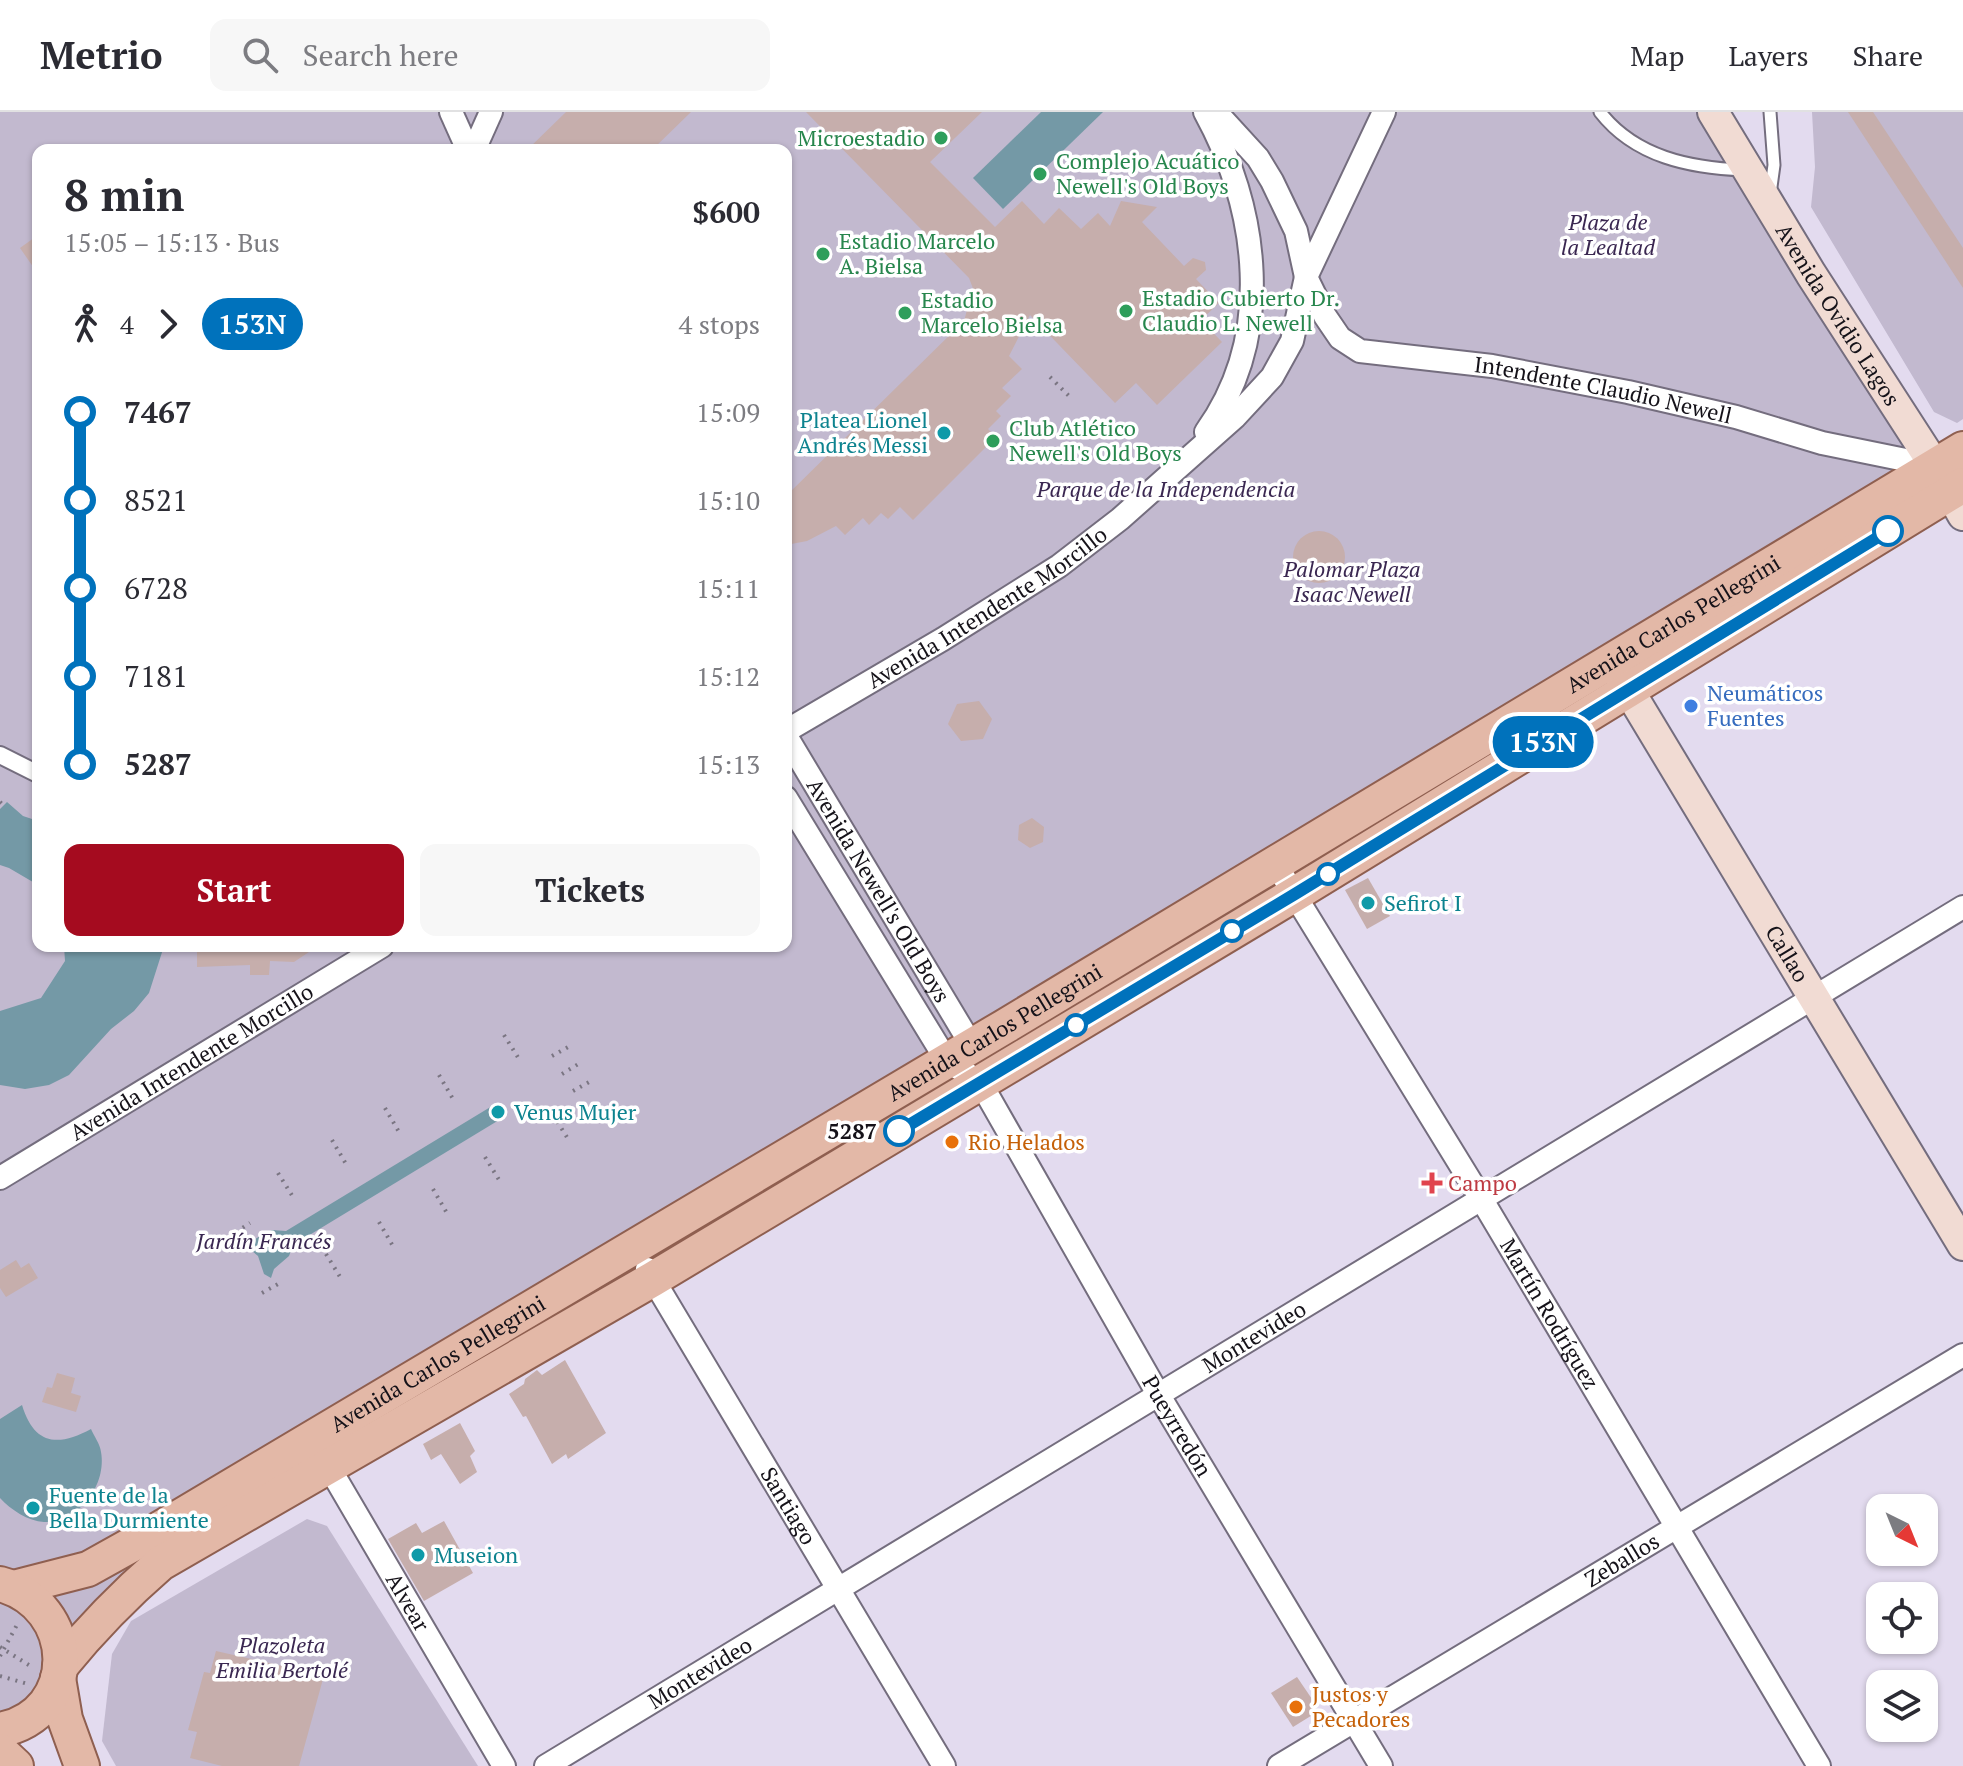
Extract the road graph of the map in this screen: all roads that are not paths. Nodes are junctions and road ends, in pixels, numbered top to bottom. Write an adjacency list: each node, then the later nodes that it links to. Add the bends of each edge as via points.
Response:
1 (451, 112): 9 (street)
2 (491, 112): 10 (street)
3 (1205, 112): 14 (street, via 1239,195 1253,253 1251,302 1236,383)
4 (1216, 112): 13 (street, via 1258,158 1283,199)
5 (1384, 112): 13 (street)
6 (1600, 112): 11 (lane, via 1631,142 1666,160)
7 (1713, 112): 11 (main road, Avenida Ovidio Lagos)
8 (1770, 112): 12 (lane)
9 (465, 144)
10 (477, 144)
11 (1748, 170): 12 (main road, Avenida Ovidio Lagos)
12 (1770, 206): 15 (main road, Avenida Ovidio Lagos)
13 (1306, 277): 14 (street, Avenida Intendente Morcillo, via 1292,341 1272,377); 15 (street, Intendente Claudio Newell, via 1340,338 1360,351 1492,366 1628,392 1736,417)
14 (1182, 465): 17 (street, Avenida Intendente Morcillo, via 1059,566)
15 (1955, 482): 16 (main road, Avenida Carlos Pellegrini)
16 (1619, 676): 22 (main road, Avenida Carlos Pellegrini); 23 (main road, Avenida Carlos Pellegrini); 26 (main road, Callao)
17 (792, 729)
18 (792, 744): 27 (street, Avenida Newell's Old Boys)
19 (0, 755): 20 (street)
20 (32, 771)
21 (792, 807): 27 (street, Avenida Newell's Old Boys)
22 (1275, 863): 23 (street, Martín Rodríguez); 27 (main road, Avenida Carlos Pellegrini)
23 (1295, 894): 28 (main road, Avenida Carlos Pellegrini); 30 (street, Martín Rodríguez)
24 (1963, 907): 26 (street, Montevideo)
25 (372, 952): 29 (street, Avenida Intendente Morcillo)
26 (1814, 998): 30 (street, Montevideo); 31 (main road, Callao)
27 (960, 1053): 28 (street, Avenida Newell's Old Boys); 32 (main road, Avenida Carlos Pellegrini)
28 (980, 1082): 33 (main road, Avenida Carlos Pellegrini); 35 (street, Pueyrredón)
29 (0, 1178)
30 (1482, 1200): 35 (street, Montevideo); 37 (street, Martín Rodríguez)
31 (1963, 1245)
32 (634, 1247): 33 (street, Santiago); 36 (main road, Avenida Carlos Pellegrini)
33 (653, 1279): 36 (main road, Avenida Carlos Pellegrini); 38 (street, Santiago)
34 (1963, 1355): 37 (street, Zeballos)
35 (1158, 1394): 38 (street, Montevideo); 41 (street, Pueyrredón)
36 (320, 1453): 39 (main road, Avenida Carlos Pellegrini, via 88,1569); 40 (main road, Avenida Carlos Pellegrini, via 161,1563 125,1594 88,1633); 46 (street, Alvear)
37 (1676, 1528): 41 (street, Zeballos); 51 (street, Martín Rodríguez)
38 (837, 1588): 47 (street, Montevideo); 48 (street, Santiago)
39 (14, 1589): 40 (main road, via 44,1609 55,1626 60,1646)
40 (56, 1681): 42 (main road, Avenida Carlos Pellegrini, via 33,1716); 45 (main road)
41 (1354, 1721): 49 (street, Zeballos); 50 (street, Pueyrredón)
42 (0, 1730)
43 (0, 1751): 44 (main road)
44 (16, 1766)
45 (82, 1766)
46 (504, 1766)
47 (546, 1766)
48 (944, 1766)
49 (1279, 1766)
50 (1381, 1766)
51 (1819, 1766)

